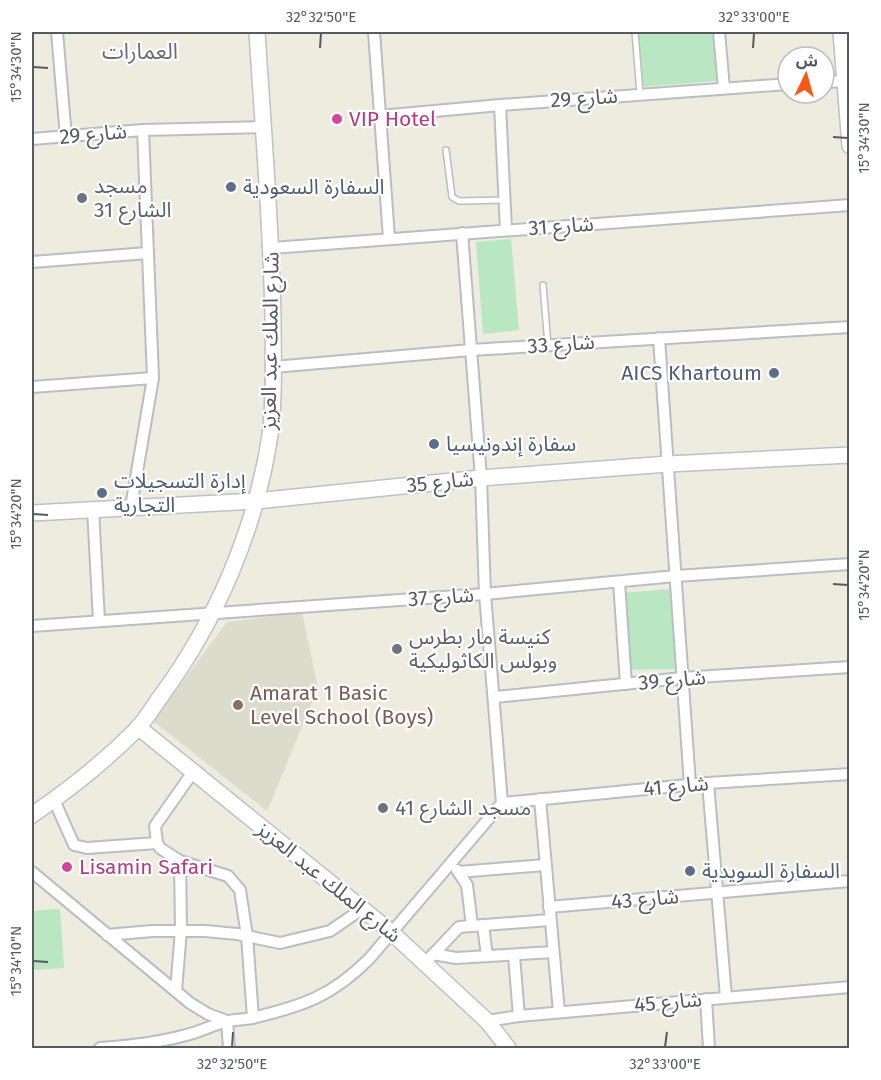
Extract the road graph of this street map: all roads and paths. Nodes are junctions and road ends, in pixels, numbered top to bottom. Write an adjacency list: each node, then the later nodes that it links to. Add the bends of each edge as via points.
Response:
1 (57, 32): 16 (street)
2 (256, 32): 14 (street, شارع الملك عبد العزيز)
3 (374, 32): 13 (street)
4 (635, 32): 11 (lane)
5 (719, 32): 10 (street)
6 (841, 32): 8 (street)
7 (836, 81): 8 (street)
8 (845, 81): 18 (street)
9 (776, 85): 10 (street, شارع 29)
10 (724, 88): 11 (street, شارع 29)
11 (640, 94): 12 (street, شارع 29)
12 (500, 105): 13 (street, شارع 29); 20 (street)
13 (380, 116): 24 (street)
14 (263, 127): 15 (street, شارع 29); 25 (street, شارع الملك عبد العزيز)
15 (143, 130): 16 (street, شارع 29); 26 (street)
16 (66, 137): 17 (street, شارع 29)
17 (32, 139)
18 (849, 146)
19 (446, 150): 20 (lane, via 452,198)
20 (505, 200): 22 (street)
21 (849, 205): 22 (street, شارع 31)
22 (506, 230): 23 (street, شارع 31)
23 (462, 233): 24 (street, شارع 31); 32 (street)
24 (389, 238): 25 (street, شارع 31)
25 (272, 248): 33 (street, شارع الملك عبد العزيز)
26 (148, 253): 27 (street); 34 (street)
27 (32, 262)
28 (543, 285): 31 (lane)
29 (849, 327): 30 (street, شارع 33)
30 (659, 338): 31 (street, شارع 33); 37 (street)
31 (548, 345): 32 (street, شارع 33)
32 (471, 350): 33 (street, شارع 33); 38 (street)
33 (273, 367): 39 (street, شارع الملك عبد العزيز, via 270,434)
34 (153, 378): 35 (street); 40 (street)
35 (32, 387)
36 (849, 455): 37 (street, شارع 35)
37 (668, 464): 38 (street, شارع 35); 44 (street)
38 (481, 478): 39 (street, شارع 35); 46 (street)
39 (256, 501): 40 (street, شارع 35); 47 (street, شارع الملك عبد العزيز)
40 (131, 507): 41 (street, شارع 35)
41 (93, 509): 42 (street, شارع 35); 48 (street)
42 (32, 513)
43 (849, 564): 44 (street, شارع 37)
44 (676, 576): 45 (street, شارع 37); 51 (street)
45 (619, 582): 46 (street, شارع 37); 52 (street)
46 (485, 594): 47 (street, شارع 37); 53 (street)
47 (212, 614): 48 (street, شارع 37); 54 (street, شارع الملك عبد العزيز, via 183,666)
48 (99, 621): 49 (street, شارع 37)
49 (32, 626)
50 (849, 667): 51 (street, شارع 39)
51 (682, 678): 52 (street, شارع 39); 58 (street)
52 (626, 684): 53 (street, شارع 39)
53 (495, 697): 61 (street)
54 (138, 727): 55 (street, شارع الملك عبد العزيز); 60 (street, شارع الملك عبد العزيز)
55 (194, 772): 63 (street, via 155,826); 72 (street, شارع الملك عبد العزيز)
56 (849, 774): 57 (street, شارع 41)
57 (708, 783): 58 (street, شارع 41); 70 (street)
58 (690, 785): 59 (street, شارع 41)
59 (540, 799): 61 (street, شارع 41); 66 (street)
60 (54, 800): 62 (street, شارع الملك عبد العزيز); 63 (street, via 74,845 87,848)
61 (502, 802): 65 (street)
62 (32, 815)
63 (157, 843): 64 (street)
64 (180, 861): 75 (street); 78 (street, via 228,876 234,882 240,890)
65 (449, 864): 68 (street); 76 (street)
66 (545, 865): 68 (street); 71 (street)
67 (32, 872): 77 (street)
68 (459, 872): 74 (street, via 467,885)
69 (849, 881): 70 (street, شارع 43)
70 (718, 892): 71 (street, شارع 43); 85 (street)
71 (549, 907): 73 (street)
72 (362, 909): 76 (street, شارع الملك عبد العزيز); 78 (street, via 330,931 286,942)
73 (550, 920): 74 (street); 79 (street)
74 (477, 926): 80 (street); 82 (street, via 456,929)
75 (181, 930): 77 (street); 78 (street); 84 (street)
76 (391, 932): 82 (street, شارع الملك عبد العزيز); 89 (street, via 353,974 327,994)
77 (107, 935): 84 (street)
78 (247, 936): 89 (street)
79 (553, 952): 81 (street); 87 (street)
80 (487, 956): 81 (street); 82 (street)
81 (514, 956): 88 (street)
82 (429, 959): 90 (street, شارع الملك عبد العزيز)
83 (849, 987): 85 (street, شارع 45)
84 (176, 991): 91 (street, via 208,1014)
85 (726, 997): 86 (street, شارع 45)
86 (705, 999): 87 (street, شارع 45); 95 (street)
87 (559, 1012): 88 (street, شارع 45)
88 (519, 1016): 90 (street, شارع 45)
89 (253, 1018): 91 (street)
90 (488, 1020): 94 (street, شارع الملك عبد العزيز)
91 (227, 1021): 92 (street, via 189,1035 142,1045); 93 (street)
92 (100, 1048)
93 (229, 1048)
94 (508, 1048)
95 (709, 1048)

